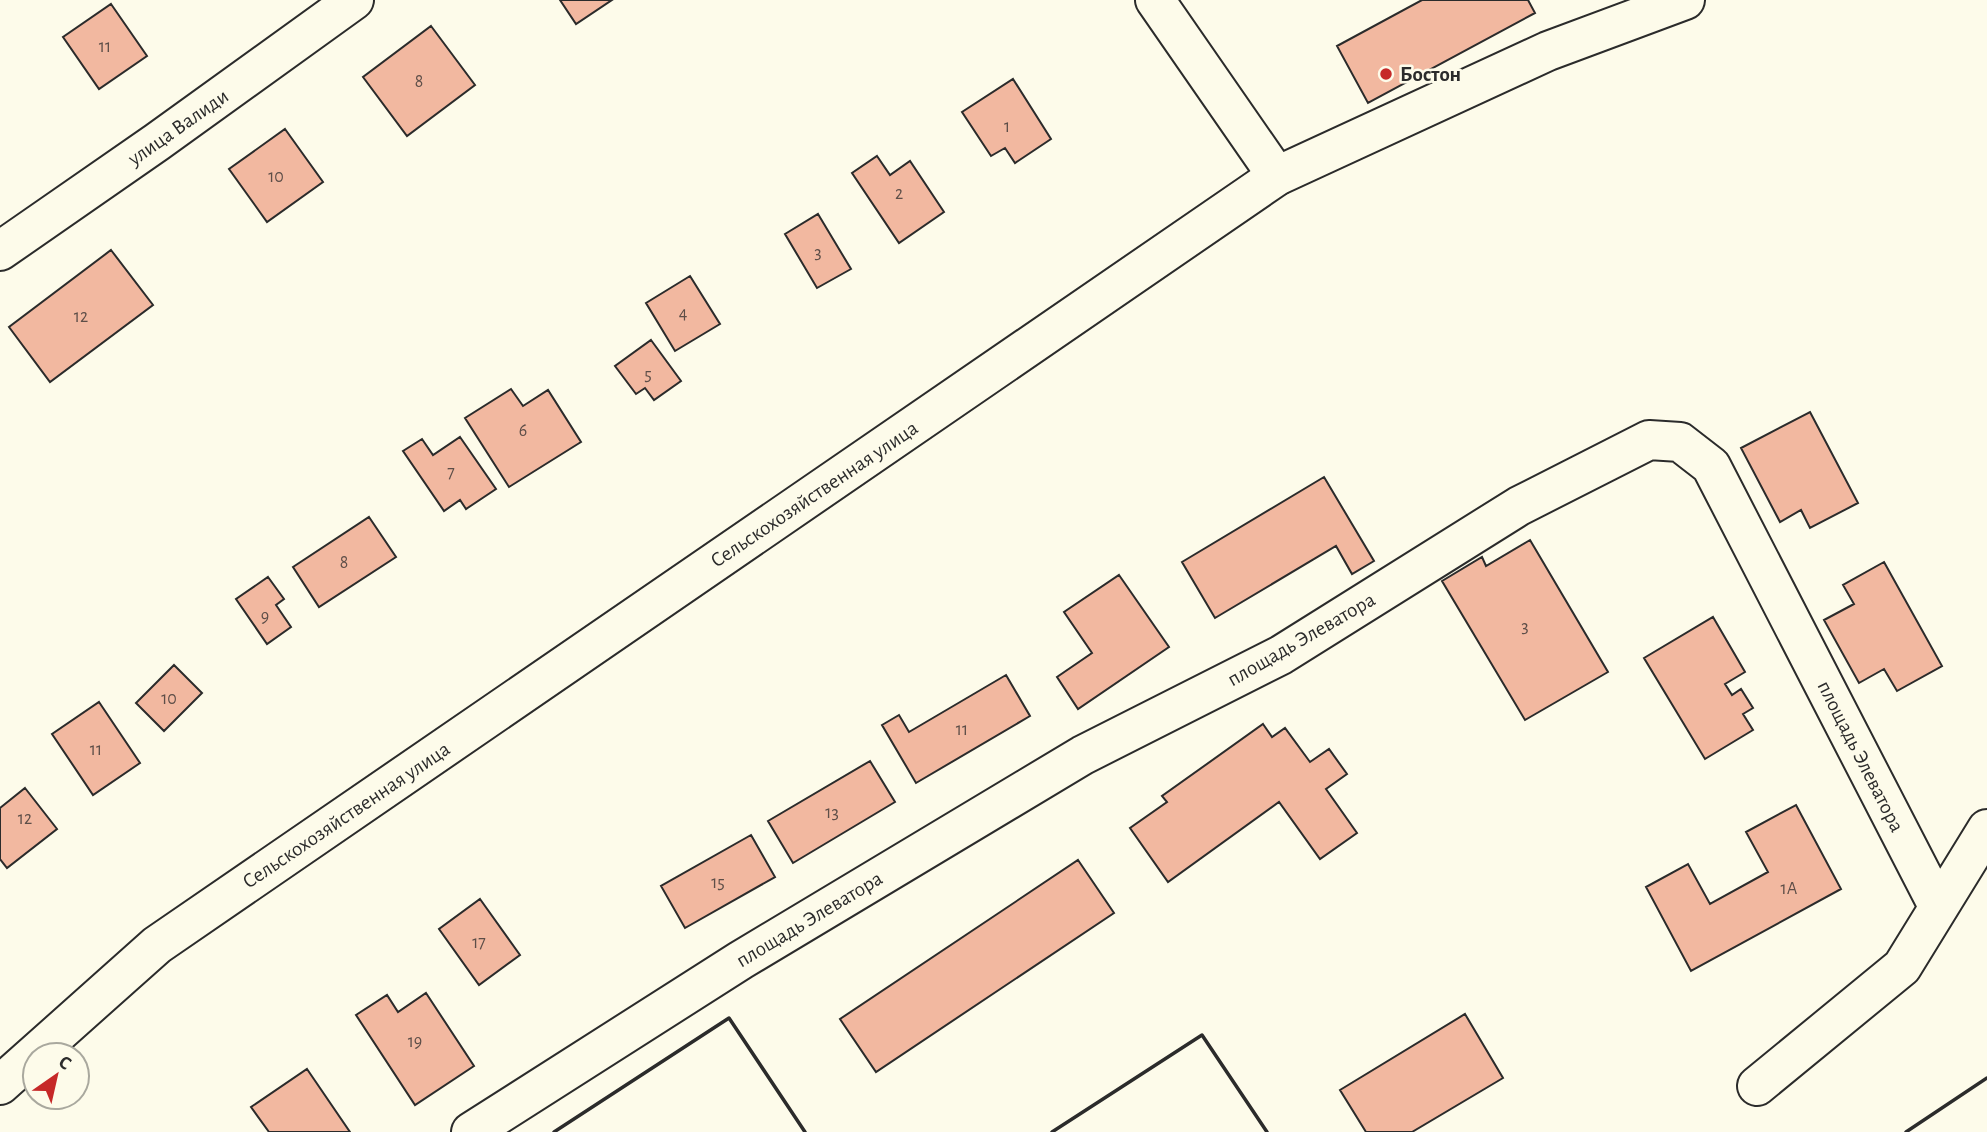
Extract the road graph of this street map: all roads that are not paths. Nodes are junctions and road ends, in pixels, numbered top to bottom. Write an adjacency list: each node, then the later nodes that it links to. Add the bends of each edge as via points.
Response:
1 (354, 0): 5 (street, улица Валиди)
2 (1155, 0): 4 (street)
3 (1685, 0): 4 (street, Сельскохозяйственная улица, via 1548,51)
4 (1277, 176): 8 (street, Сельскохозяйственная улица, via 157,945)
5 (0, 251)
6 (1987, 829): 7 (street)
7 (1938, 906): 9 (street, via 1902,967); 10 (street, площадь Элеватора, via 1711,466 1680,442 1649,440 1519,506 1281,655 1083,755 741,960)
8 (0, 1084)
9 (1757, 1086)
10 (471, 1132)

